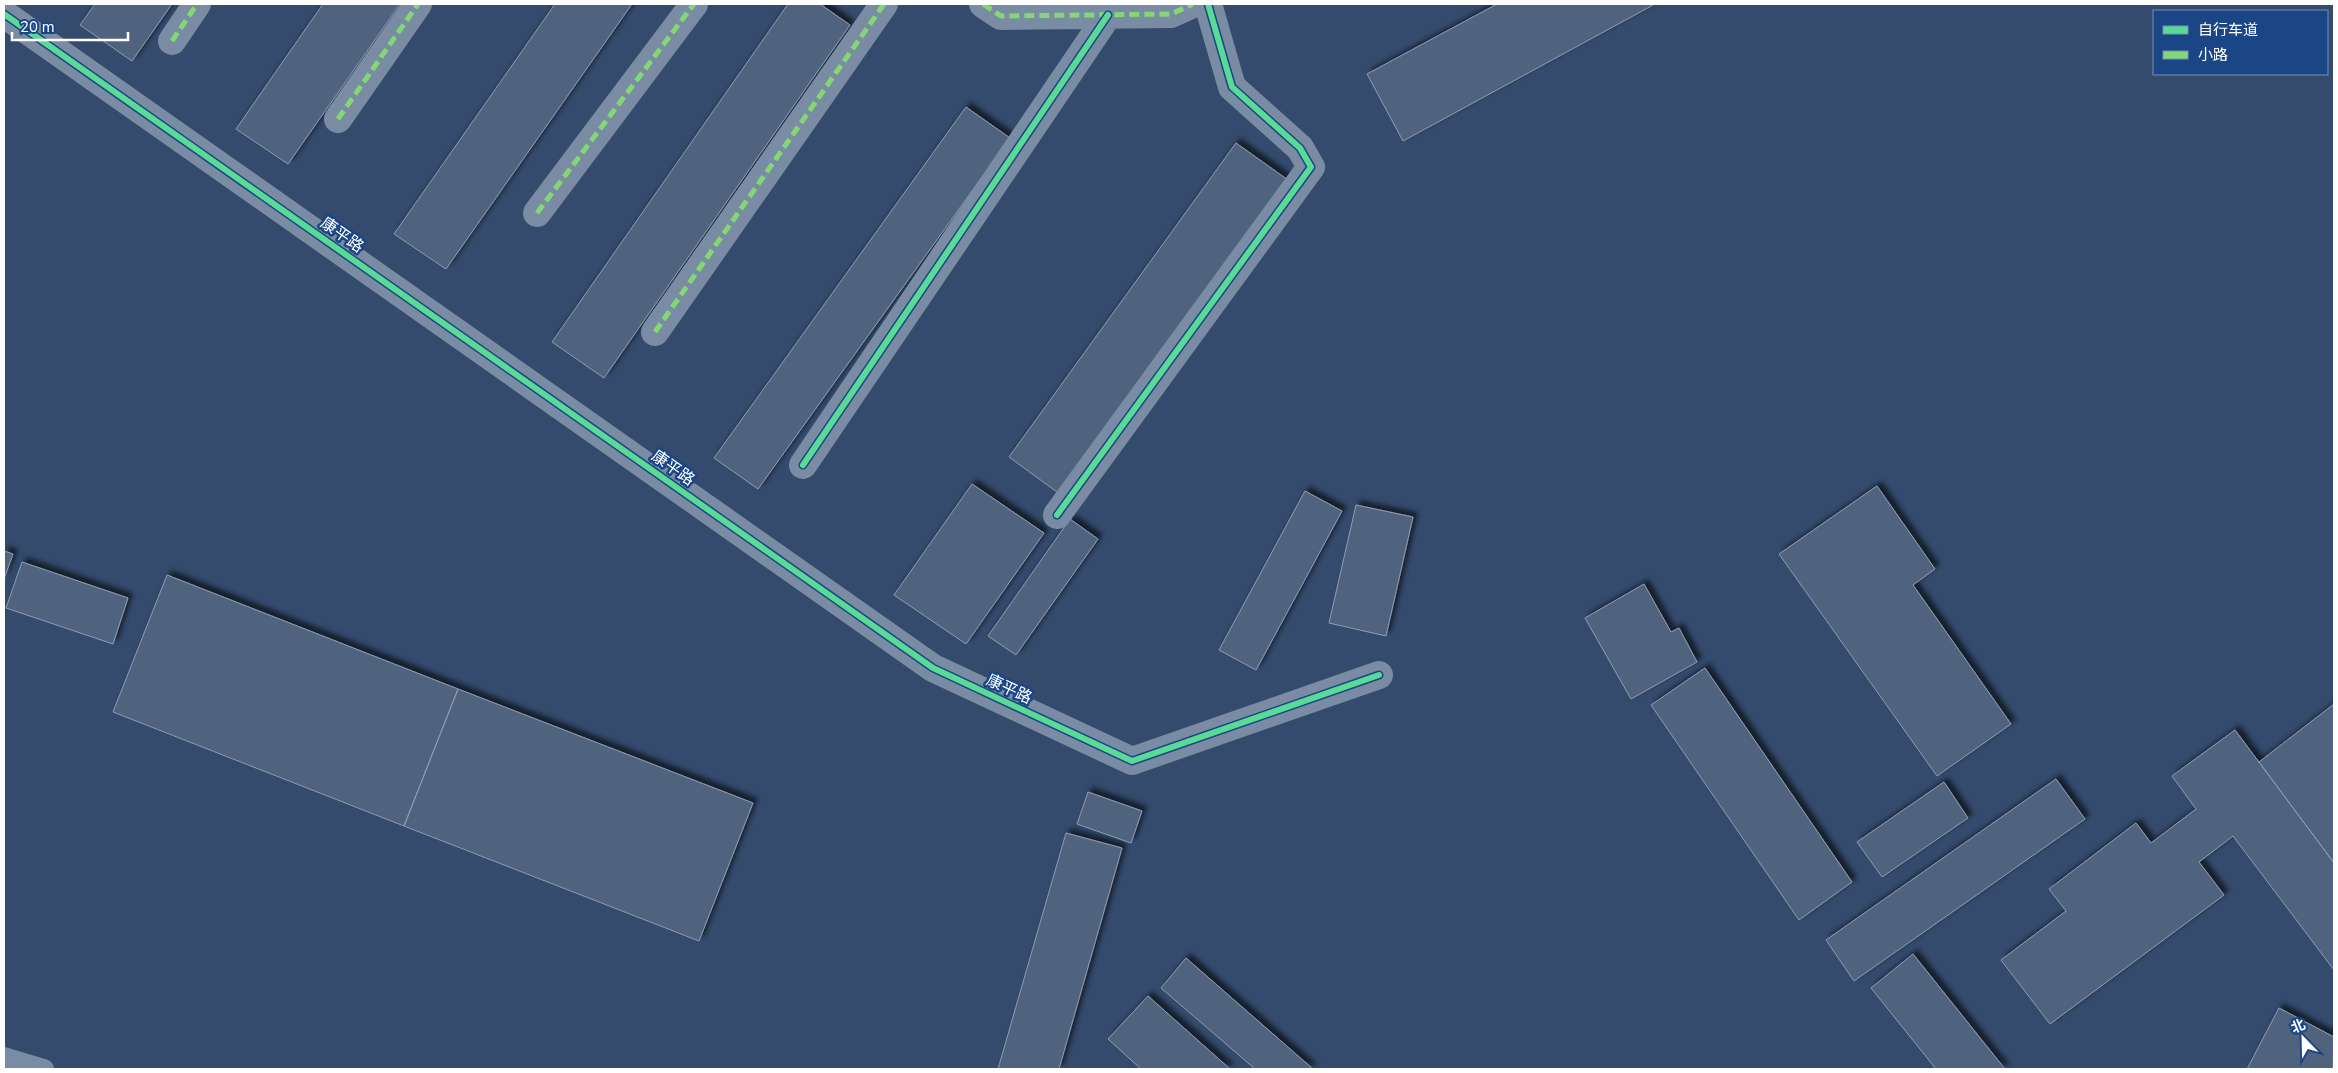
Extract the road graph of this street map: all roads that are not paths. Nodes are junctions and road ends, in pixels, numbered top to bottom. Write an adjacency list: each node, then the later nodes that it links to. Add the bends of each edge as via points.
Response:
1 (198, 4): 10 (street)
2 (418, 4): 11 (street)
3 (694, 4): 12 (street)
4 (884, 4): 13 (street)
5 (983, 4): 9 (street, via 1001,16)
6 (1193, 4): 9 (street, via 1171,14)
7 (1208, 4): 15 (street, via 1232,87 1300,148 1311,167)
8 (4, 14): 16 (street, 康平路, via 933,668 1132,761)
9 (1108, 14): 14 (street)
10 (172, 41)
11 (338, 119)
12 (537, 213)
13 (656, 332)
14 (803, 465)
15 (1057, 515)
16 (1379, 676)
17 (4, 1057): 18 (lane)
18 (44, 1069)

